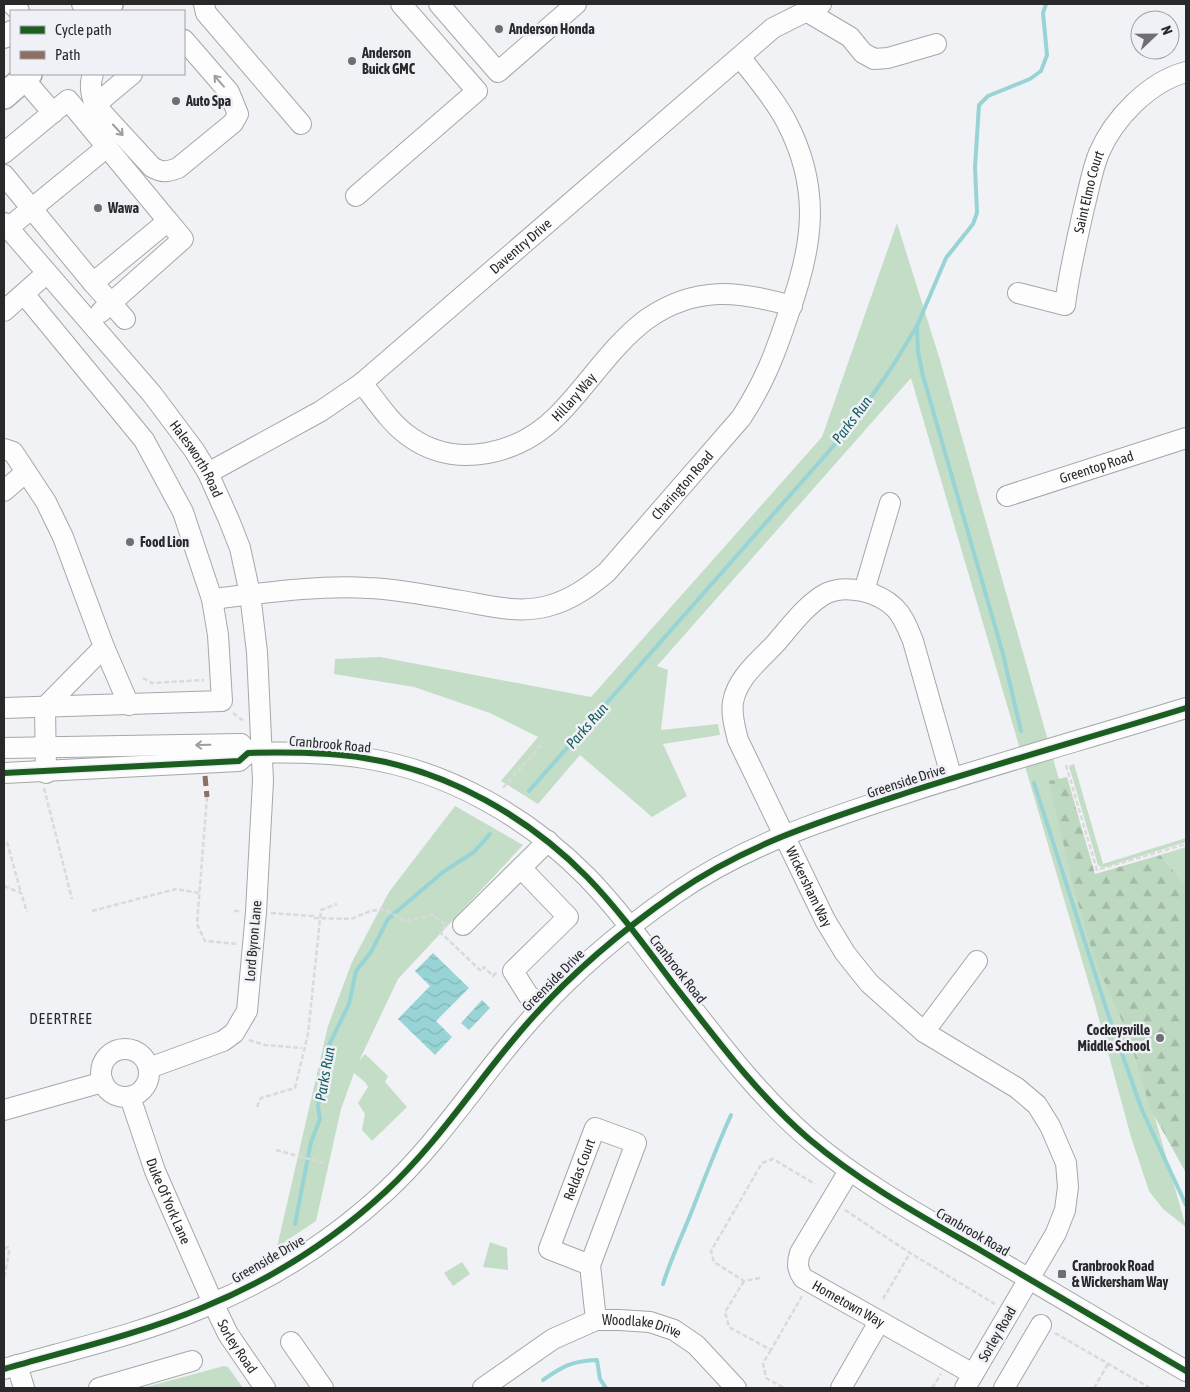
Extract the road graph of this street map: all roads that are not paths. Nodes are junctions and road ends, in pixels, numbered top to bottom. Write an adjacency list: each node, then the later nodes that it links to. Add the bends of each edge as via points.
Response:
1 (204, 4): 18 (street, via 206,13)
2 (401, 4): 14 (street)
3 (440, 4): 9 (street)
4 (576, 4): 9 (street)
5 (814, 8): 7 (street, via 850,37 863,53 874,59); 8 (street, Daventry Drive, via 773,28)
6 (185, 41): 16 (street, one-way to 6, via 152,166 168,172 178,168 233,122 238,114 229,92)
7 (936, 44)
8 (740, 57): 31 (street, Charington Road, via 786,121 806,177 810,237 804,271); 35 (street, Daventry Drive)
9 (498, 72): 14 (street)
10 (1186, 72): 28 (street, Saint Elmo Court, via 1163,82 1126,112 1100,152 1070,270 1065,305)
11 (93, 75): 16 (street, via 91,93)
12 (131, 75): 16 (street)
13 (26, 76): 15 (main road); 17 (street)
14 (477, 91): 22 (street)
15 (4, 96)
16 (96, 105)
17 (52, 113): 19 (street, via 68,100); 20 (street)
18 (301, 124)
19 (107, 147): 23 (street); 24 (street)
20 (4, 153)
21 (4, 175): 23 (street)
22 (356, 196)
23 (32, 209): 25 (street); 27 (street)
24 (168, 222): 27 (street); 30 (street, via 183,239)
25 (6, 226): 26 (street, Halesworth Road)
26 (47, 273): 29 (street); 34 (street, Halesworth Road)
27 (93, 283): 30 (street)
28 (1018, 293)
29 (24, 294): 32 (street); 45 (street, via 144,440 183,512)
30 (110, 303): 33 (street); 34 (street)
31 (792, 306): 35 (street, Hillary Way, via 742,293 720,293 670,306 626,337 539,433 500,452 451,454 430,448 410,437 391,420); 44 (street, Charington Road, via 769,372 741,418 607,572 586,589 548,606 530,609 504,609 367,588)
32 (4, 310)
33 (125, 319)
34 (89, 322): 39 (street, Halesworth Road, via 167,413)
35 (362, 383): 39 (street, Daventry Drive, via 320,411)
36 (1186, 438): 41 (street, Greentop Road)
37 (4, 449): 38 (street, via 12,452)
38 (26, 472): 40 (street); 46 (street, via 46,502 63,537)
39 (208, 473): 44 (street, Halesworth Road, via 240,548)
40 (4, 490)
41 (1006, 496)
42 (890, 503): 43 (street)
43 (864, 591): 55 (street, Wickersham Way, via 894,607 905,621); 57 (street, Wickersham Way, via 843,589 827,593 810,605 743,678 733,701 733,721 738,740)
44 (250, 594): 45 (street, Charington Road); 53 (street, Halesworth Road, via 257,652)
45 (212, 599): 47 (street, via 222,701)
46 (104, 647): 47 (street); 48 (street)
47 (129, 705): 48 (street)
48 (45, 707): 49 (street); 52 (street)
49 (4, 708)
50 (1186, 708): 55 (street, Greenside Drive)
51 (4, 748): 52 (street, Cranbrook Road)
52 (46, 748): 53 (street, Cranbrook Road, one-way to 52, via 241,744); 56 (street)
53 (255, 753): 56 (street, Cranbrook Road, via 239,761); 58 (street, Cranbrook Road, via 346,756 417,771 485,800); 65 (street, Lord Byron Lane, via 263,790 246,1011 234,1034 206,1048)
54 (4, 773): 56 (street, Cranbrook Road)
55 (952, 779): 57 (street, Greenside Drive, via 821,820)
56 (45, 781)
57 (783, 836): 61 (street, Greenside Drive, via 712,871); 64 (street, Wickersham Way, via 845,953 869,983)
58 (548, 841): 59 (street); 61 (street, Cranbrook Road, via 586,876)
59 (520, 868): 60 (street); 63 (street, via 568,916 513,971 528,995)
60 (455, 926)
61 (630, 927): 63 (street, Greenside Drive, via 596,954); 69 (street, Cranbrook Road, via 748,1078 786,1119)
62 (977, 961): 64 (street)
63 (543, 1006): 72 (street, Greenside Drive, via 427,1148 384,1193 313,1248)
64 (924, 1032): 71 (street, Wickersham Way, via 1017,1088 1037,1105 1060,1145 1066,1163 1068,1187 1065,1210 1056,1233)
65 (149, 1068): 66 (street, via 138,1052 117,1050 104,1061 101,1071); 67 (street, via 147,1084)
66 (103, 1082): 67 (street, via 114,1094); 68 (street)
67 (130, 1097): 72 (street, Duke Of York Lane, via 155,1171)
68 (4, 1110)
69 (848, 1171): 71 (street, Cranbrook Road); 74 (street, Hometown Way, via 797,1263 799,1272 810,1282)
70 (590, 1265): 70 (street, Reldas Court, via 549,1249 596,1128 636,1143); 73 (street, Reldas Court)
71 (1029, 1279): 79 (street, Cranbrook Road); 80 (street, Sorley Road)
72 (213, 1304): 78 (street, Greenside Drive); 83 (street, Sorley Road, via 228,1334)
73 (596, 1320): 85 (street, Woodlake Drive, via 553,1339); 86 (street, Woodlake Drive, via 650,1322 674,1330 696,1345)
74 (879, 1322): 80 (street, Hometown Way); 87 (street)
75 (1041, 1325): 88 (street)
76 (291, 1342): 84 (street)
77 (192, 1361): 82 (street)
78 (10, 1367): 81 (street)
79 (1186, 1371)
80 (969, 1381)
81 (24, 1388)
82 (99, 1388)
83 (265, 1388)
84 (323, 1388)
85 (483, 1388)
86 (736, 1388)
87 (841, 1388)
88 (1004, 1388)

